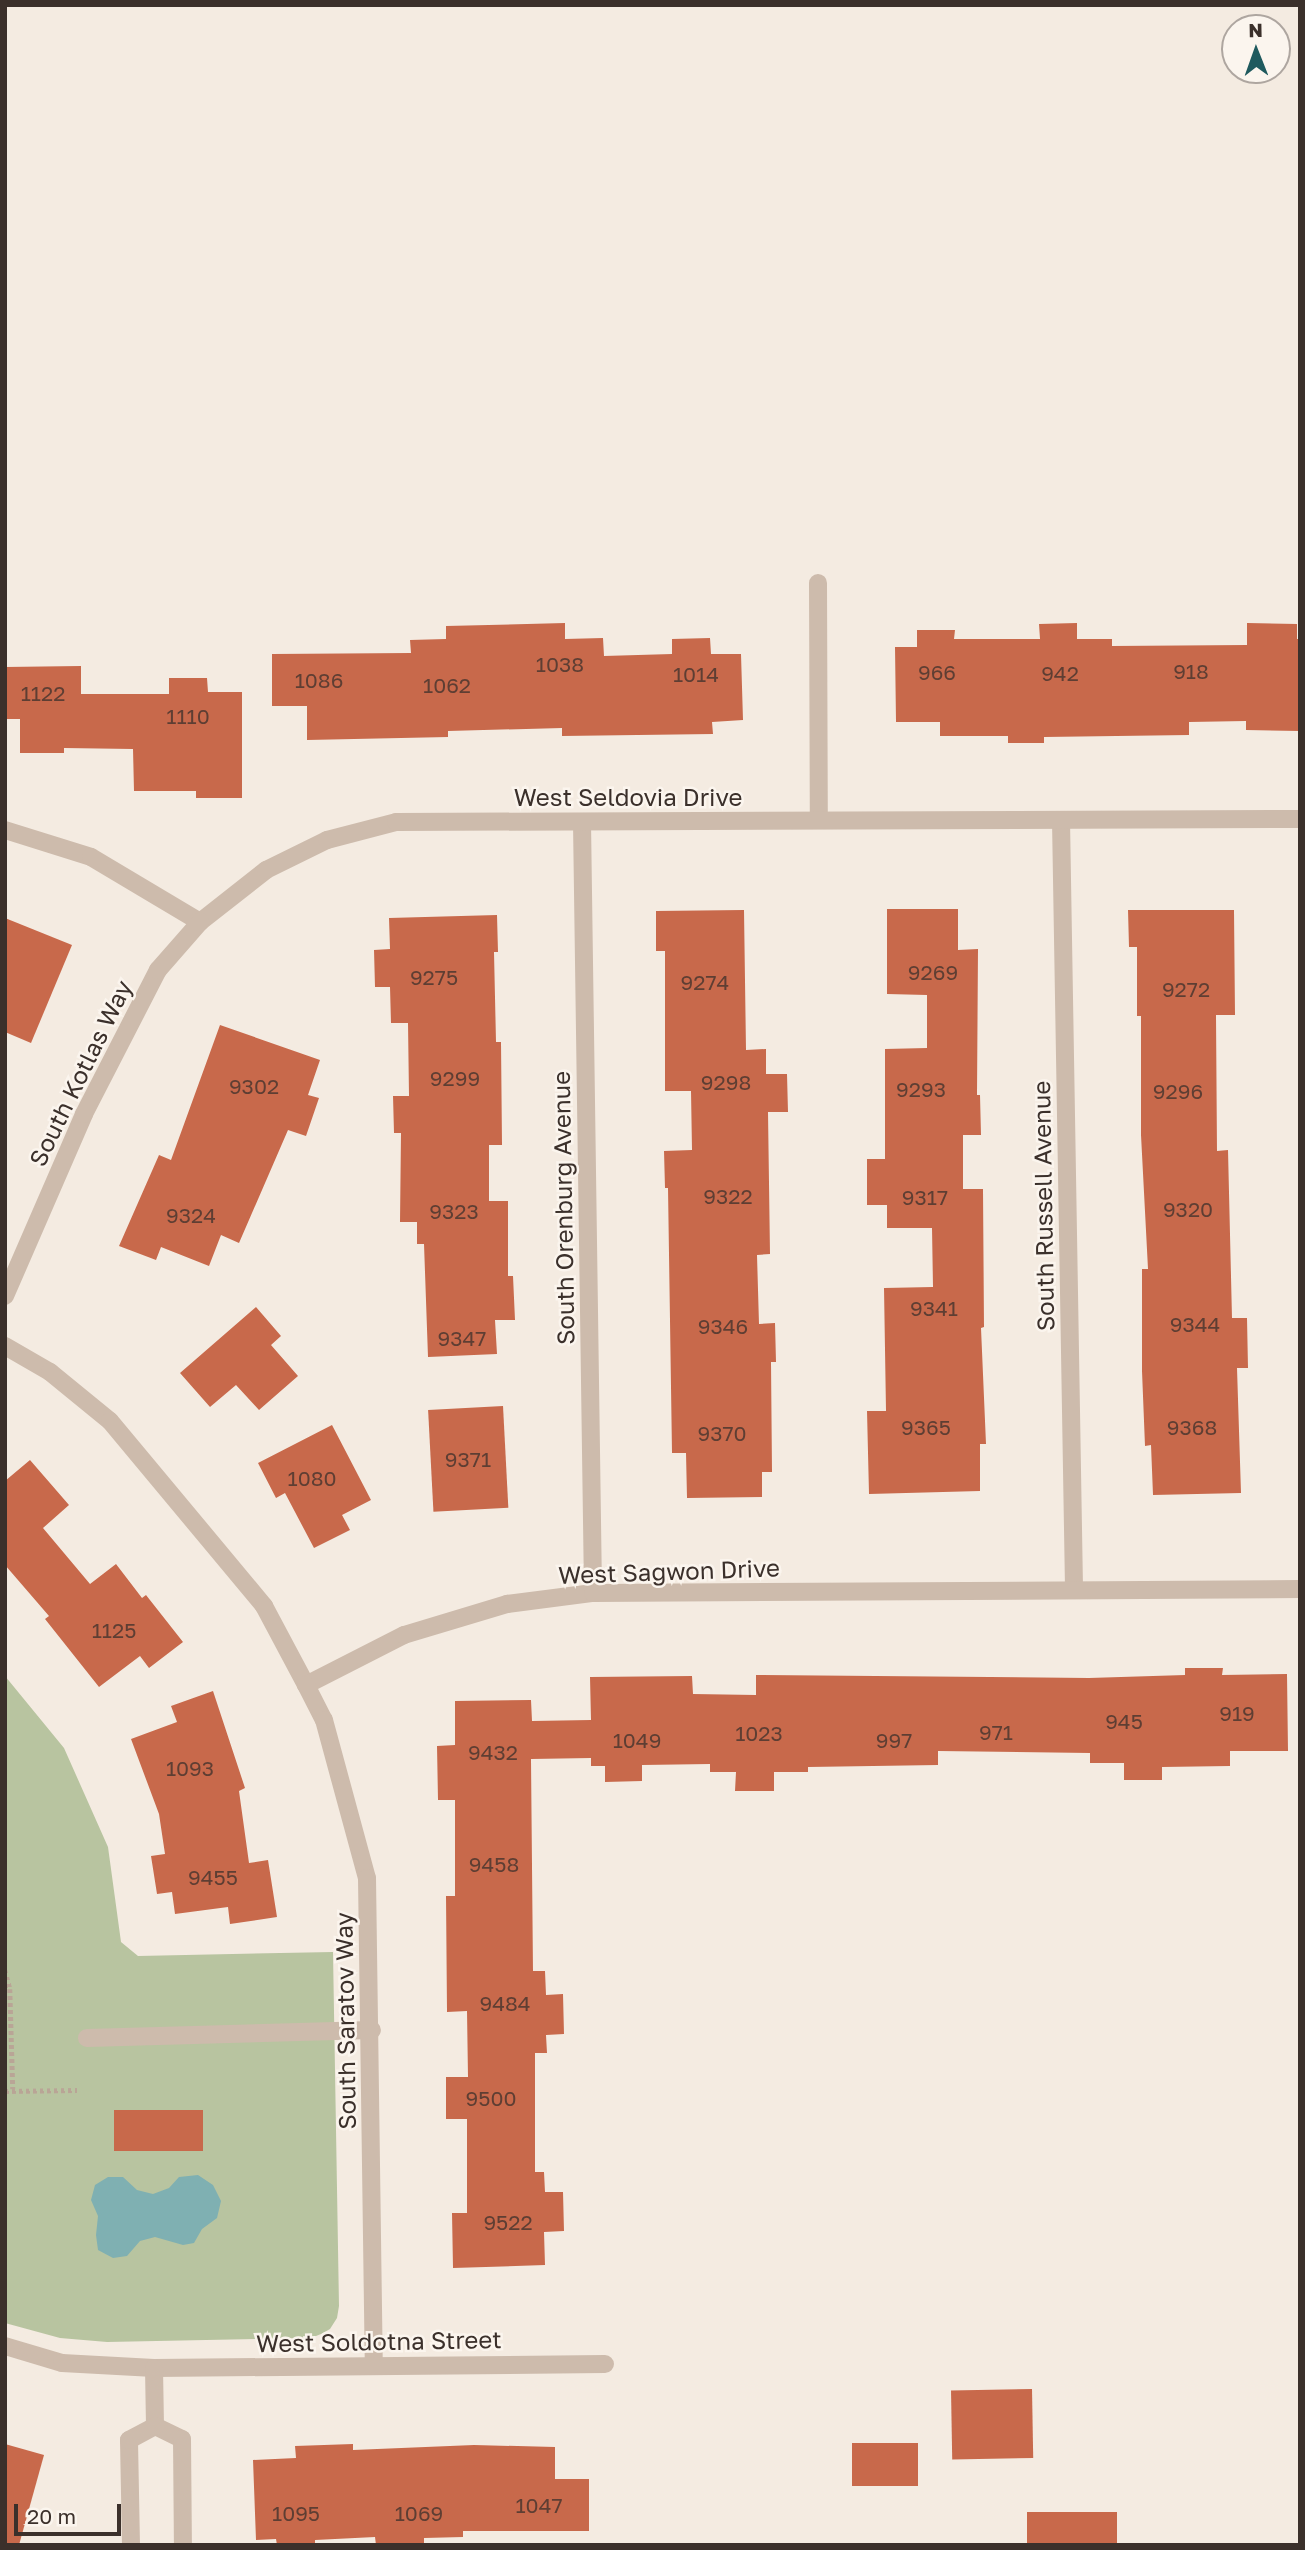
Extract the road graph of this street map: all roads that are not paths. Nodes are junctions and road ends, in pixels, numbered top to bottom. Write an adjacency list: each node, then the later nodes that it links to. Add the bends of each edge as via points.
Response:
1 (818, 583): 3 (street)
2 (1300, 819): 4 (street, West Seldovia Drive)
3 (819, 820): 4 (street, West Seldovia Drive); 5 (street, West Seldovia Drive)
4 (1060, 820): 11 (street, South Russell Avenue)
5 (582, 822): 7 (street, West Seldovia Drive, via 396,822 327,840 266,870); 12 (street, South Orenburg Avenue)
6 (5, 830): 7 (street, via 91,857)
7 (200, 922): 8 (street, South Kotlas Way, via 158,970 84,1114)
8 (5, 1296)
9 (5, 1346): 13 (street, via 50,1372 110,1421 264,1606)
10 (1300, 1589): 11 (street, West Sagwon Drive)
11 (1074, 1590): 12 (street, West Sagwon Drive)
12 (593, 1593): 13 (street, West Sagwon Drive, via 507,1604 404,1635)
13 (306, 1685): 14 (street, South Saratov Way, via 324,1720 367,1878)
14 (372, 2030): 15 (street); 18 (street, South Saratov Way)
15 (87, 2038)
16 (5, 2346): 19 (street, West Soldotna Street, via 62,2363)
17 (605, 2364): 18 (street, West Soldotna Street)
18 (373, 2366): 19 (street, West Soldotna Street)
19 (154, 2368): 20 (street)
20 (155, 2426): 21 (street, via 129,2440); 22 (street, via 182,2440)
21 (131, 2545)
22 (183, 2545)

